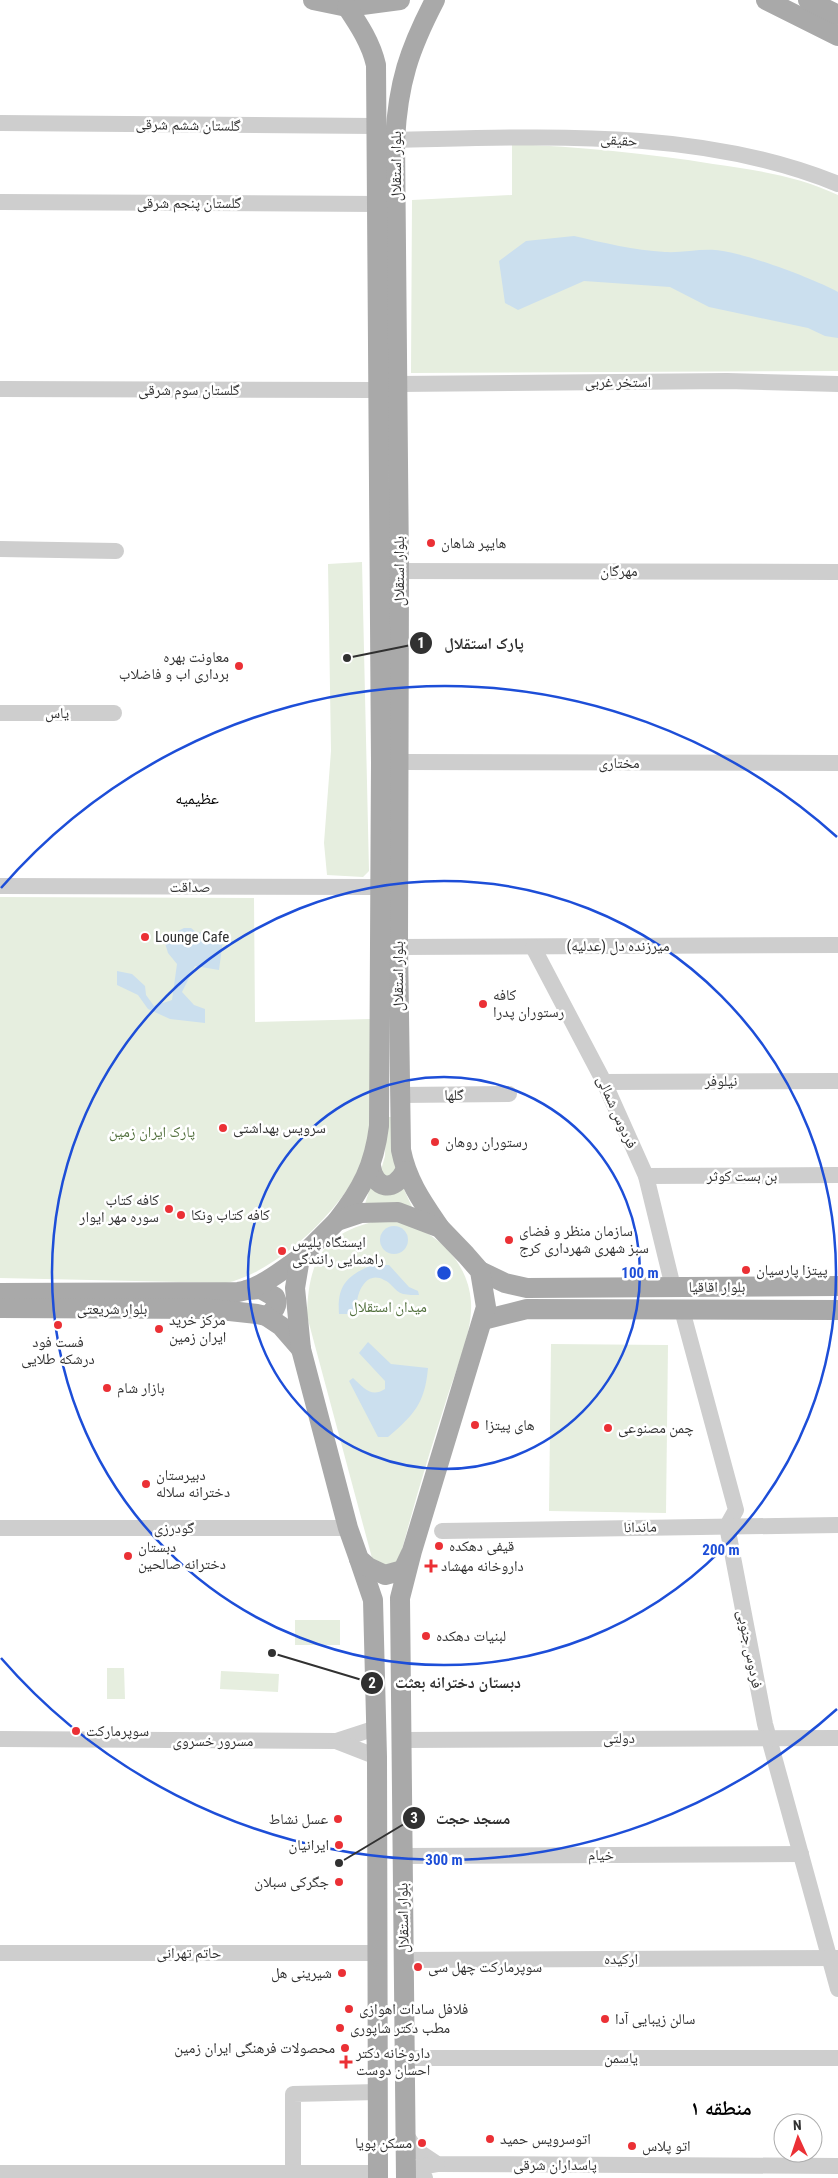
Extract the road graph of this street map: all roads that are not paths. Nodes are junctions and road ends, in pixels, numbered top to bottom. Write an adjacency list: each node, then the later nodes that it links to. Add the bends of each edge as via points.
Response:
1 (313, 0): 6 (main road)
2 (400, 0): 6 (main road)
3 (435, 0): 11 (main road, بلوار استقلال, via 405,67 397,101)
4 (766, 0): 8 (main road)
5 (808, 0): 7 (main road)
6 (347, 7): 10 (main road, بلوار استقلال, via 373,51)
7 (831, 8)
8 (838, 36)
9 (0, 123): 10 (street, گلستان ششم شرقی)
10 (376, 126): 14 (main road, بلوار استقلال)
11 (395, 140): 12 (street, حقیقی, via 536,137 656,143 749,156); 15 (main road, بلوار استقلال)
12 (838, 184)
13 (0, 202): 14 (street, گلستان پنجم شرقی)
14 (378, 204): 18 (main road, بلوار استقلال)
15 (398, 384): 16 (street, استخر غربی, via 727,381); 21 (main road, بلوار استقلال)
16 (838, 384)
17 (0, 389): 18 (street, گلستان سوم شرقی)
18 (379, 390): 22 (main road, بلوار استقلال)
19 (0, 549): 20 (street)
20 (116, 551)
21 (400, 570): 22 (street, مهرگان); 23 (street, مهرگان); 26 (main road, بلوار استقلال)
22 (379, 571): 29 (main road, بلوار استقلال)
23 (838, 572)
24 (0, 714): 25 (street, یاس)
25 (114, 714)
26 (400, 762): 27 (street, مختاری); 31 (main road, بلوار استقلال)
27 (838, 763)
28 (0, 886): 29 (street, صداقت)
29 (380, 887): 37 (main road, بلوار استقلال, via 379,1126)
30 (838, 945): 32 (street, میرزنده دل (عدلیه))
31 (398, 947): 32 (street, میرزنده دل (عدلیه)); 36 (main road, بلوار استقلال)
32 (534, 947): 34 (street, فردوس شمالی)
33 (838, 1081): 34 (street, نیلوفر)
34 (604, 1082): 40 (street, فردوس شمالی)
35 (509, 1094): 36 (street, گلها)
36 (399, 1095): 38 (main road, بلوار استقلال)
37 (371, 1166): 38 (main road, via 376,1180 391,1186 400,1181); 41 (main road, بلوار استقلال, via 358,1194)
38 (405, 1171): 42 (main road, بلوار استقلال)
39 (838, 1175): 40 (street, بن بست کوثر)
40 (646, 1176): 46 (street, فردوس شمالی)
41 (337, 1221): 42 (main road, via 361,1213 398,1212); 43 (main road)
42 (440, 1228): 44 (main road)
43 (300, 1258): 47 (main road, بلوار شریعتی); 54 (main road, via 295,1288)
44 (480, 1271): 46 (main road, بلوار اقاقیا, via 505,1283 527,1288); 53 (main road, via 486,1307)
45 (838, 1286): 46 (main road, بلوار اقاقیا)
46 (673, 1287)
47 (247, 1290): 48 (main road, بلوار شریعتی, via 210,1294); 52 (main road, via 266,1290 274,1297 274,1310)
48 (0, 1293)
49 (0, 1308): 52 (main road, بلوار شریعتی, via 211,1309)
50 (682, 1310): 51 (main road, بلوار اقاقیا); 53 (main road, بلوار اقاقیا, via 527,1310); 56 (street, فردوس جنوبی, via 736,1510)
51 (838, 1310)
52 (266, 1316): 54 (main road, via 281,1326)
53 (483, 1320): 60 (main road)
54 (301, 1348): 58 (main road)
55 (838, 1525): 56 (street, ماندانا)
56 (727, 1526): 59 (street, ماندانا); 63 (street, فردوس جنوبی)
57 (0, 1528): 58 (street, گودرزی)
58 (348, 1528): 61 (main road)
59 (442, 1531)
60 (412, 1551): 61 (main road, via 403,1570 392,1575 378,1573); 66 (main road, بلوار استقلال, via 400,1598)
61 (359, 1559): 62 (main road, بلوار استقلال, via 373,1600)
62 (376, 1728): 67 (street); 68 (main road, بلوار استقلال)
63 (769, 1737): 64 (street, دولتی); 66 (street, دولتی); 69 (street, فردوس جنوبی)
64 (838, 1738)
65 (0, 1740): 67 (street, مسرور خسروی)
66 (401, 1740): 70 (main road, بلوار استقلال)
67 (336, 1741): 68 (street)
68 (377, 1757): 72 (main road, بلوار استقلال)
69 (801, 1854): 70 (street, خیام); 73 (street, فردوس جنوبی)
70 (402, 1856): 74 (main road, بلوار استقلال)
71 (0, 1953): 72 (street, حاتم تهرانی)
72 (378, 1953): 78 (main road, بلوار استقلال)
73 (834, 1958): 74 (street, ارکیده); 75 (street, فردوس جنوبی)
74 (404, 1960): 76 (main road, بلوار استقلال)
75 (838, 1989)
76 (404, 2058): 77 (street, یاسمن); 79 (main road, بلوار استقلال)
77 (838, 2058)
78 (378, 2092): 83 (street, via 293,2094); 84 (main road, بلوار استقلال)
79 (405, 2133): 80 (street, via 416,2150); 85 (main road, بلوار استقلال)
80 (437, 2164): 81 (street, پاسداران شرقی); 86 (street, via 420,2167 418,2173)
81 (838, 2166)
82 (0, 2173): 83 (street)
83 (293, 2173): 84 (street)
84 (378, 2176)
85 (406, 2178)
86 (425, 2178)

